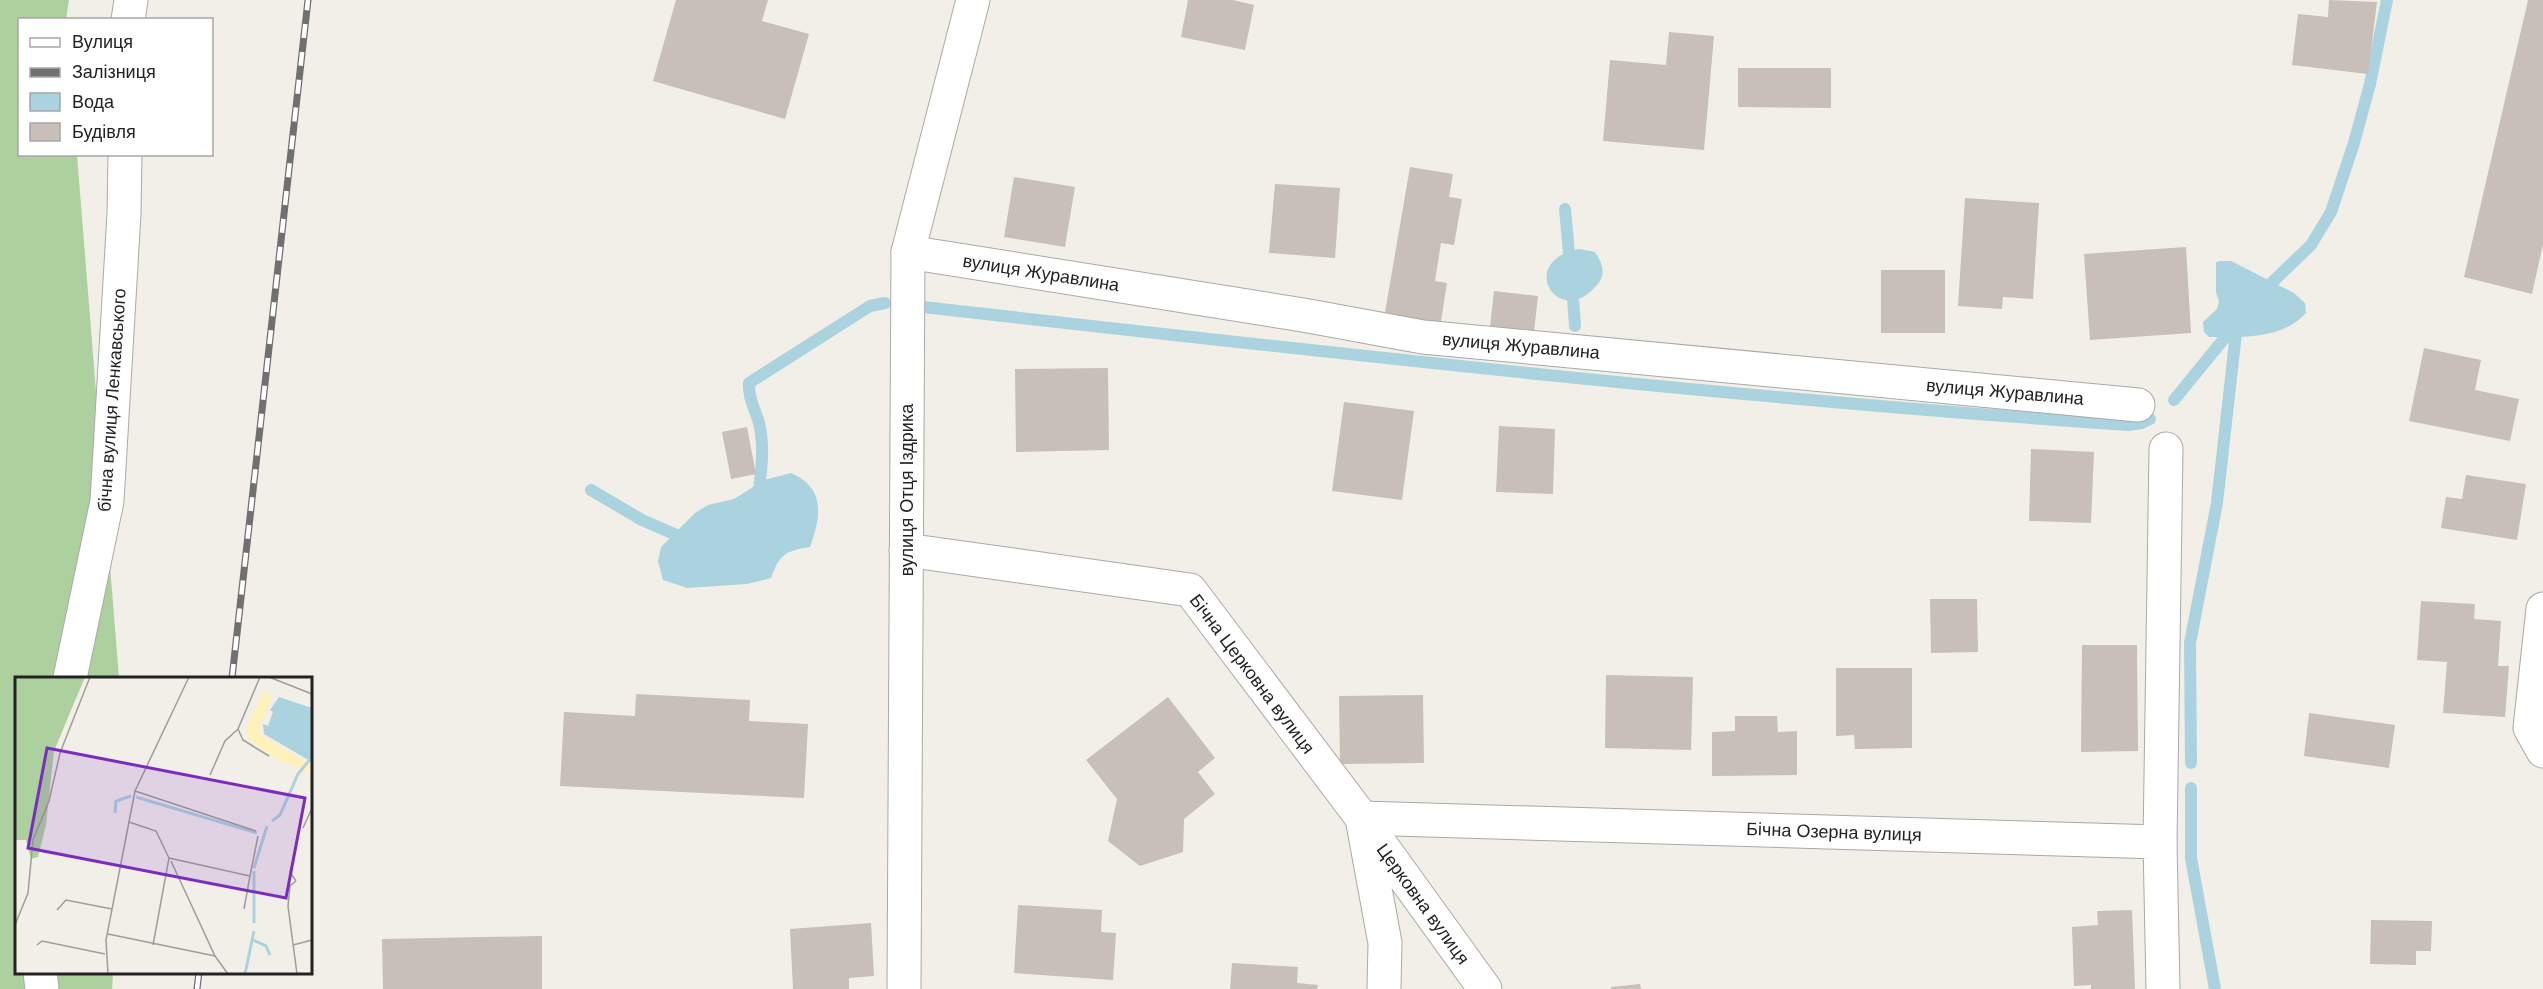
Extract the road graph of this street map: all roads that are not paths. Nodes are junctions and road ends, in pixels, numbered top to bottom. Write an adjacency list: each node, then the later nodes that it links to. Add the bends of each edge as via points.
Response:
1 (131, 0): 3 (street)
2 (973, 0): 5 (street, вулиця Отця Іздрика)
3 (128, 18)
4 (125, 156): 10 (street, бічна вулиця Ленкавського, via 107,501)
5 (908, 252): 6 (street, вулиця Журавлина, via 1423,337); 8 (street, вулиця Отця Іздрика)
6 (2138, 405)
7 (2166, 449): 13 (street)
8 (906, 550): 12 (street, Бічна Церковна вулиця, via 1190,590); 16 (street, вулиця Отця Іздрика)
9 (2543, 609): 11 (street, via 2530,728)
10 (70, 677)
11 (2543, 752)
12 (1362, 818): 13 (street, Бічна Озерна вулиця); 17 (street, Бічна Церковна вулиця, via 1385,943); 18 (street, Церковна вулиця)
13 (2160, 842): 19 (street)
14 (40, 974): 15 (street)
15 (42, 989)
16 (904, 989)
17 (1384, 989)
18 (1485, 989)
19 (2163, 989)

